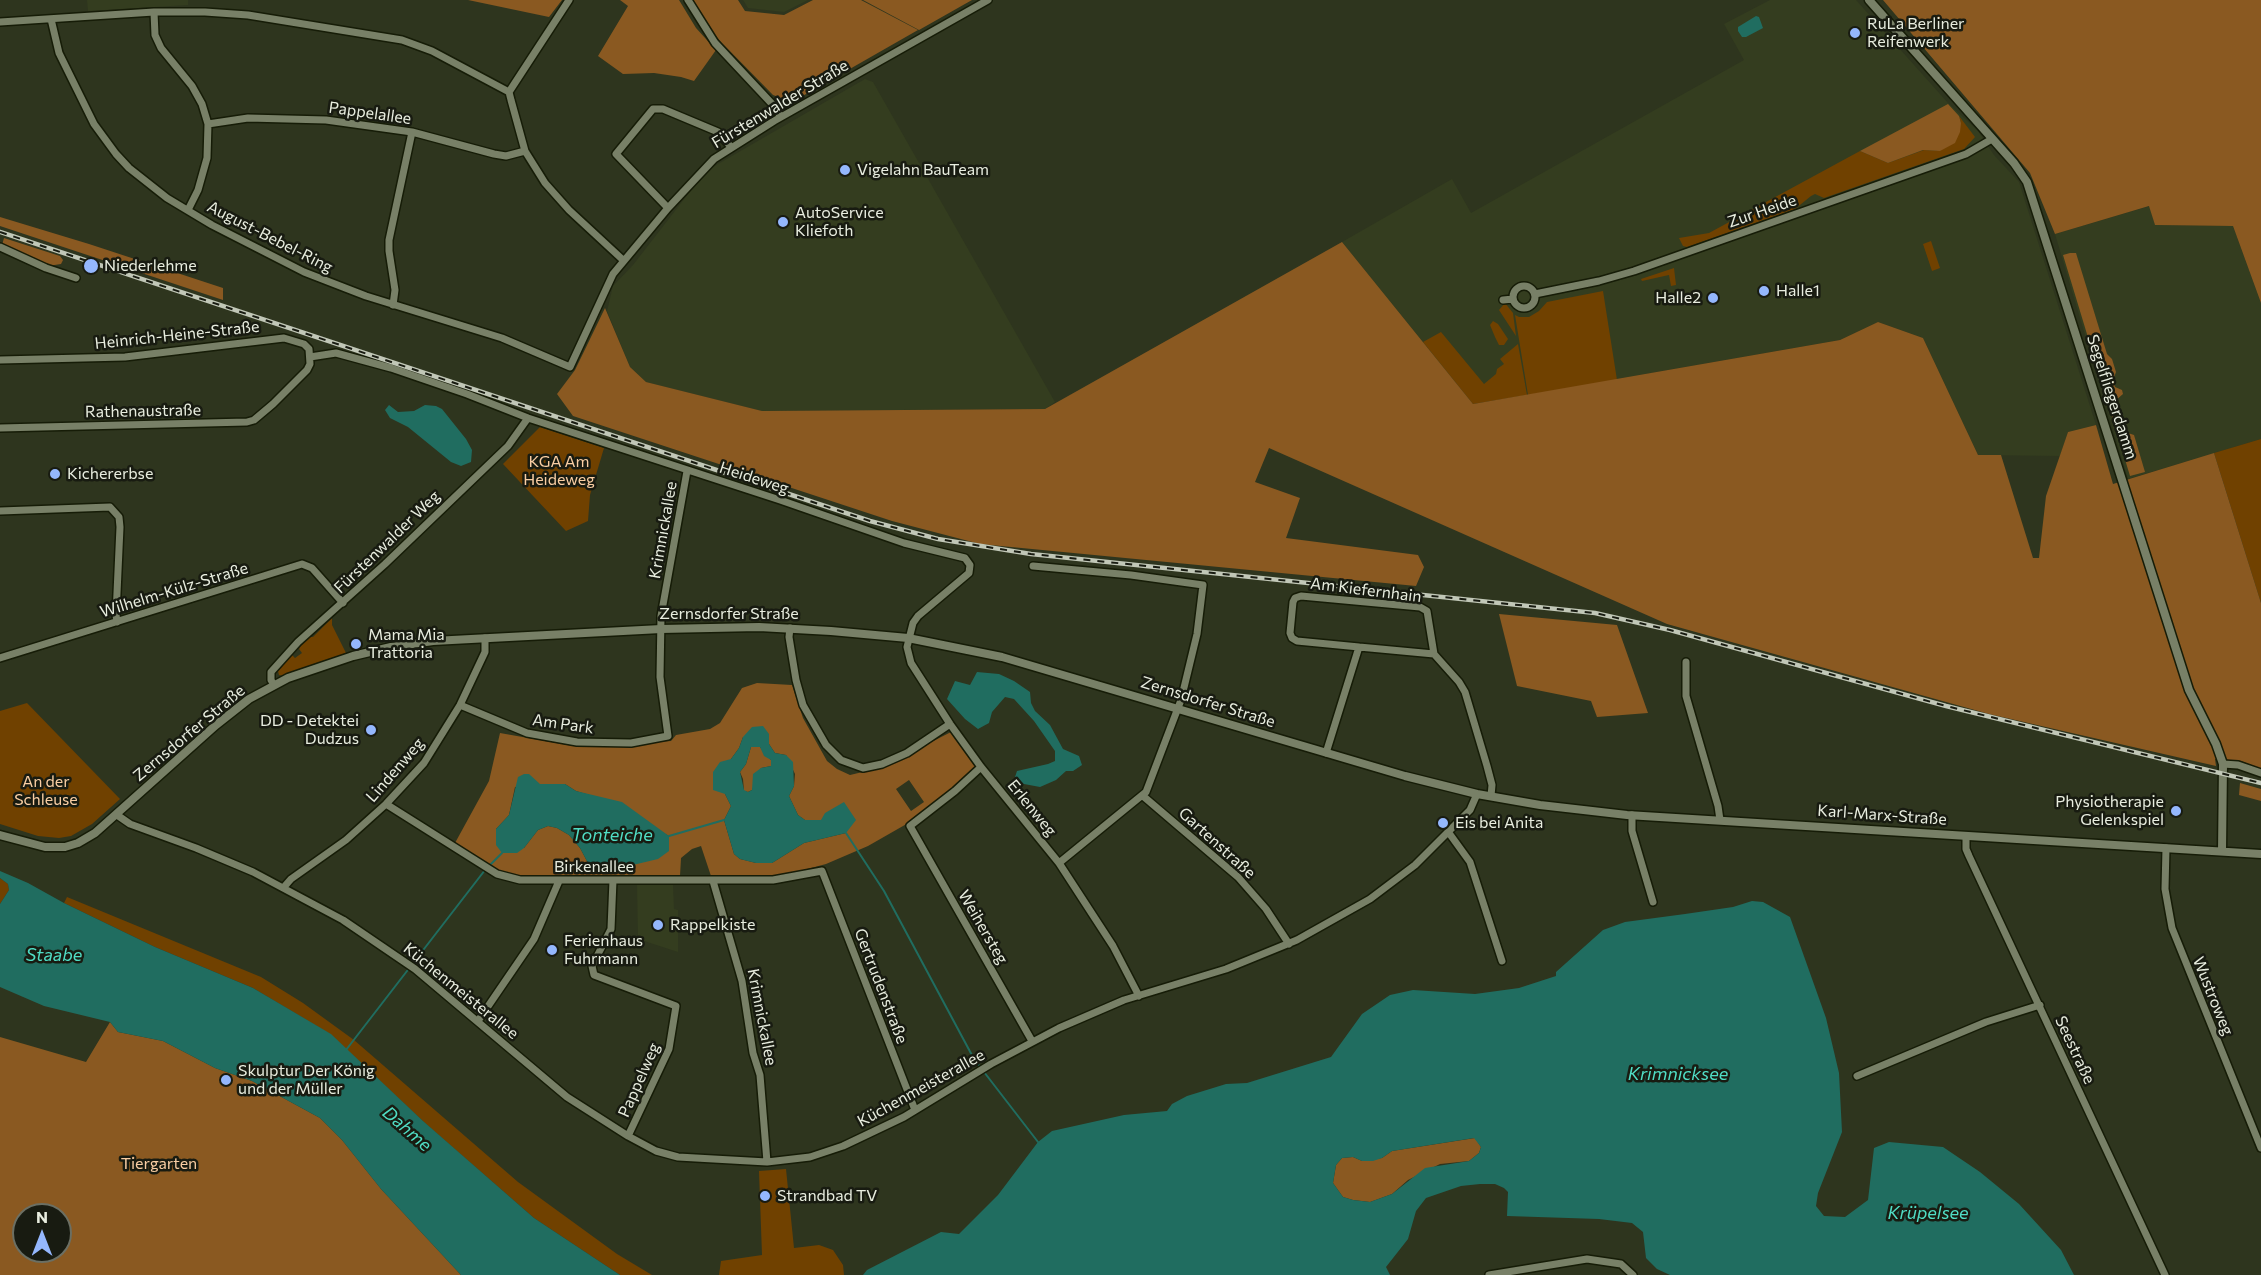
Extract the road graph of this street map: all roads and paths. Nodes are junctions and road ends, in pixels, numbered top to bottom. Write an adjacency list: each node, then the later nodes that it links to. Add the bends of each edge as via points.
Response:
1 (569, 0): 8 (street)
2 (688, 0): 9 (street, via 715,44)
3 (988, 0): 9 (street, Fürstenwalder Straße)
4 (1869, 0): 12 (street, Segelfliegerdamm)
5 (154, 12): 6 (street); 8 (street, via 248,15 387,37 432,51); 10 (street, via 155,34 161,48 192,86)
6 (51, 19): 7 (street); 16 (street, August-Bebel-Ring, via 59,53 94,124 143,180)
7 (0, 22)
8 (509, 92): 14 (street)
9 (781, 117): 13 (street, Fürstenwalder Straße)
10 (208, 124): 11 (street, Pappelallee, via 286,117); 16 (street, via 207,158)
11 (412, 132): 14 (street, Pappelallee, via 494,154 506,156); 23 (street, via 389,240)
12 (1992, 139): 20 (street, Zur Heide, via 1966,154 1634,271); 48 (street, Segelfliegerdamm, via 2021,172 2032,194 2189,690)
13 (731, 147): 15 (street, Fürstenwalder Straße, via 697,174); 15 (street, via 718,132 663,109 653,109 616,154)
14 (525, 151): 18 (street, via 545,183 569,210)
15 (668, 208): 18 (street, Fürstenwalder Straße)
16 (188, 210): 23 (street, August-Bebel-Ring, via 304,272)
17 (0, 247): 19 (street)
18 (623, 260): 26 (street, Fürstenwalder Straße)
19 (76, 278)
20 (1535, 294): 21 (street, Zur Heide, via 1534,301 1526,307 1519,306); 21 (street, Zur Heide, via 1532,288 1522,286 1515,291)
21 (1514, 299): 22 (street, Zur Heide)
22 (1503, 300)
23 (393, 305): 26 (street, August-Bebel-Ring, via 502,338)
24 (310, 357): 25 (street, Heinrich-Heine-Straße, via 304,344 284,338 125,357); 27 (street, via 336,353 391,368); 28 (street, Rathenaustraße, via 307,370 254,420 247,422)
25 (0, 360)
26 (570, 367)
27 (528, 418): 29 (street, Heideweg); 32 (street, Fürstenwalder Weg, via 508,446)
28 (0, 428)
29 (687, 471): 35 (street, Krimnickallee); 37 (street, Heideweg, via 904,543 965,558 969,573 918,616)
30 (0, 511): 33 (street, via 110,507 119,517 120,527)
31 (1033, 566): 44 (street, via 1203,585 1197,634)
32 (343, 603): 33 (street, Wilhelm-Külz-Straße, via 312,568 302,564); 42 (street, Fürstenwalder Weg, via 274,668 270,677)
33 (117, 622): 40 (street, Wilhelm-Külz-Straße)
34 (790, 628): 35 (street, Zernsdorfer Straße); 37 (street, Zernsdorfer Straße); 45 (street, via 803,705 826,746 841,760 863,768 888,762)
35 (661, 629): 36 (street, Zernsdorfer Straße); 46 (street, Krimnickallee, via 660,677)
36 (485, 638): 42 (street, Zernsdorfer Straße, via 378,650); 43 (street, Lindenweg, via 485,652)
37 (909, 638): 44 (street, Zernsdorfer Straße, via 1035,665); 45 (street, Erlenweg, via 911,663)
38 (1359, 647): 39 (street, Am Kiefernhain); 39 (street, Am Kiefernhain, via 1292,638 1295,598 1420,607 1430,616); 47 (street)
39 (1434, 654): 53 (street, via 1465,692 1492,785)
40 (0, 658)
41 (1686, 663): 58 (street, via 1686,696)
42 (274, 685): 56 (street, Zernsdorfer Straße, via 230,714)
43 (460, 705): 46 (street, Am Park, via 527,733 577,742 631,743); 55 (street, Lindenweg, via 424,763)
44 (1178, 708): 47 (street, Zernsdorfer Straße); 52 (street)
45 (950, 724): 49 (street, Erlenweg)
46 (668, 736)
47 (1326, 753): 51 (street, Zernsdorfer Straße)
48 (2223, 764): 50 (street); 63 (street, Segelfliegerdamm)
49 (981, 767): 65 (street, Erlenweg); 77 (street, Weihersteg, via 910,826)
50 (2261, 773)
51 (1478, 794): 53 (street, Zernsdorfer Straße); 59 (street, Küchenmeisterallee, via 1470,810)
52 (1143, 796): 65 (street); 72 (street, Gartenstraße, via 1238,877 1266,909)
53 (1491, 796): 54 (street, Zernsdorfer Straße)
54 (1501, 798): 57 (street, Karl-Marx-Straße)
55 (386, 804): 68 (street, Birkenallee, via 497,874 520,880); 70 (street, Lindenweg)
56 (117, 814): 60 (street, Zernsdorfer Straße, via 86,838 65,847 45,847); 70 (street, Küchenmeisterallee, via 130,824 212,854)
57 (1632, 815): 58 (street, Karl-Marx-Straße); 71 (street, via 1632,831)
58 (1720, 820): 61 (street, Karl-Marx-Straße)
59 (1449, 833): 72 (street, Küchenmeisterallee, via 1370,899); 73 (street, via 1470,862)
60 (0, 835)
61 (1966, 836): 62 (street, Karl-Marx-Straße); 75 (street, Seestraße, via 1969,856)
62 (2166, 848): 63 (street, Karl-Marx-Straße); 81 (street, Wustroweg, via 2166,901 2175,936)
63 (2222, 851): 64 (street, Karl-Marx-Straße)
64 (2261, 854)
65 (1059, 863): 74 (street, Erlenweg, via 1113,946)
66 (822, 871): 69 (street, Birkenallee, via 773,880); 79 (street, Gertrudenstraße)
67 (612, 880): 68 (street, Birkenallee); 69 (street, Birkenallee); 80 (street, Pappelweg, via 611,930 592,966 594,975 676,1006 669,1049)
68 (559, 881): 76 (street, via 534,939)
69 (713, 881): 82 (street, Krimnickallee, via 742,981 760,1075)
70 (284, 887): 76 (street, Küchenmeisterallee, via 406,962)
71 (1653, 902)
72 (1288, 944): 74 (street, Küchenmeisterallee, via 1226,969)
73 (1502, 961)
74 (1139, 996): 77 (street, Küchenmeisterallee)
75 (2040, 1005): 78 (street, via 1986,1022); 85 (street, Seestraße)
76 (478, 1021): 80 (street, Küchenmeisterallee, via 567,1097)
77 (1032, 1041): 79 (street, Küchenmeisterallee)
78 (1857, 1076)
79 (915, 1110): 82 (street, Küchenmeisterallee, via 843,1146 810,1157)
80 (628, 1136): 82 (street, Küchenmeisterallee, via 678,1157)
81 (2261, 1148)
82 (767, 1162)
83 (1489, 1275): 84 (street, via 1587,1259 1621,1264)
84 (1633, 1275)
85 (2166, 1275)

